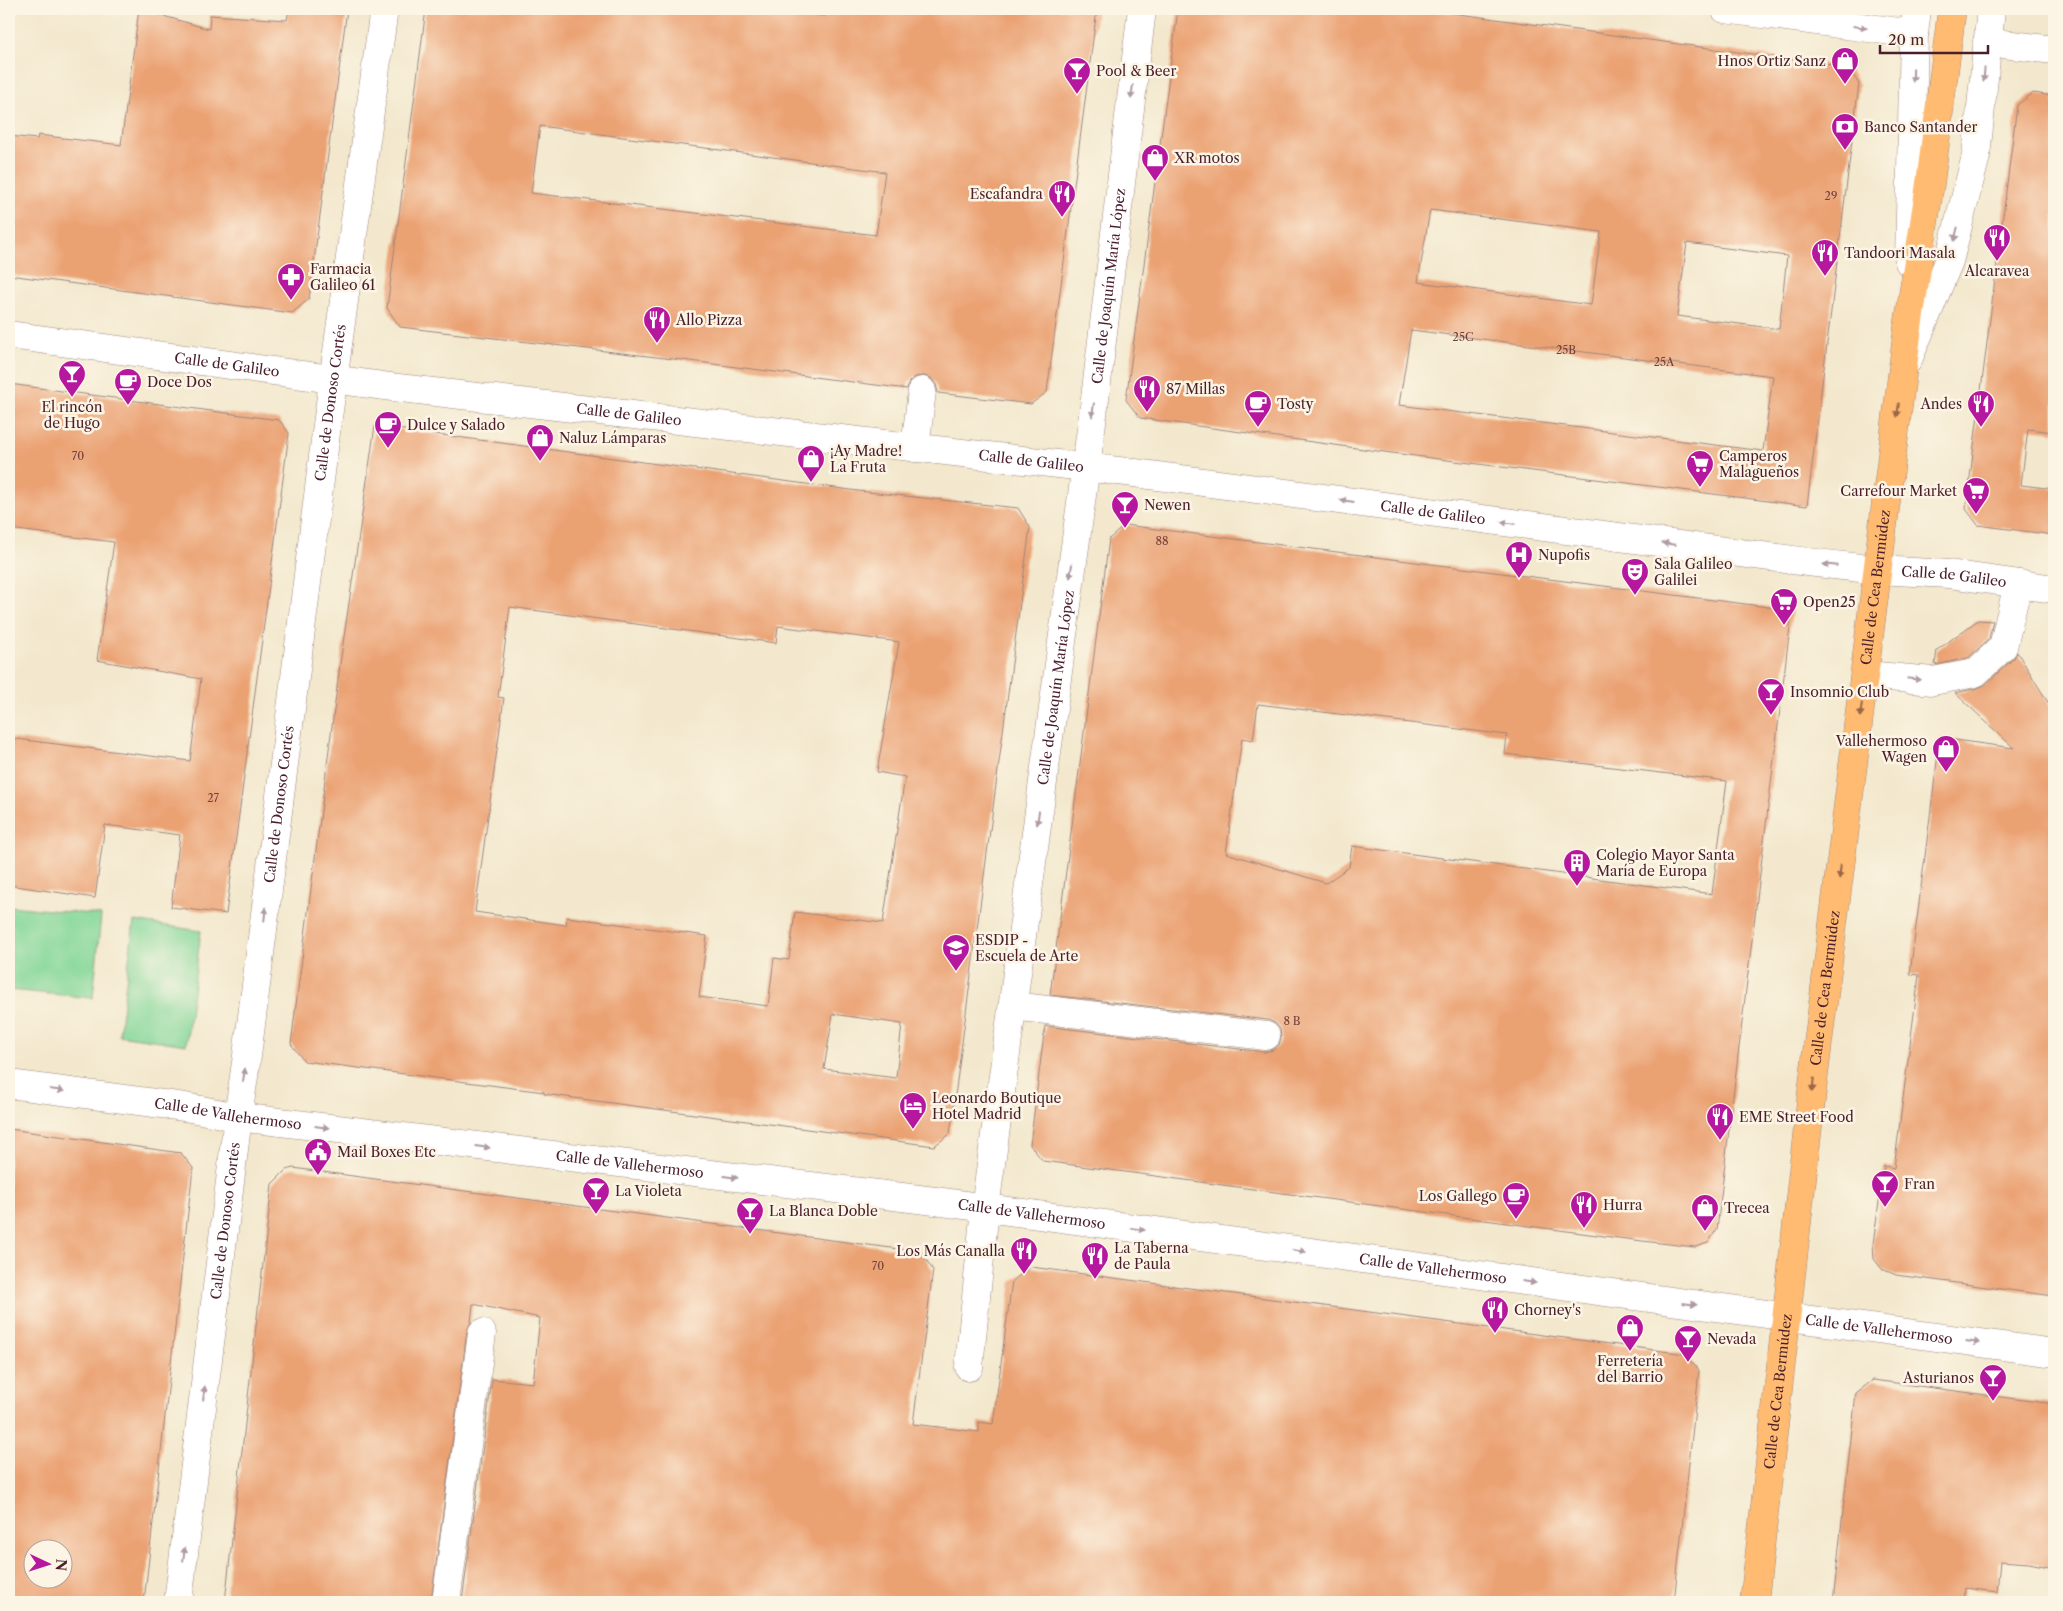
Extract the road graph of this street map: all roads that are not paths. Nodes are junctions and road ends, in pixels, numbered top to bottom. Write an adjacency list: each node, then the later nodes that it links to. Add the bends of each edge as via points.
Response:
1 (384, 9): 12 (street, Calle de Donoso Cortés)
2 (1142, 9): 15 (street, Calle de Joaquín María López, one-way to 15)
3 (1725, 9): 6 (street, one-way to 6)
4 (1952, 9): 9 (main road, Calle de Cea Bermúdez)
5 (1991, 9): 7 (street, Calle de Cea Bermúdez)
6 (1916, 21): 9 (street, Calle de Cea Bermúdez, one-way to 9)
7 (1987, 42): 8 (street); 11 (street, Calle de Cea Bermúdez, one-way to 11, via 1976,156 1949,261)
8 (2054, 50)
9 (1908, 327): 11 (main road, Calle de Cea Bermúdez)
10 (9, 335): 12 (street, Calle de Galileo)
11 (1902, 375): 16 (main road, Calle de Cea Bermúdez, one-way to 16)
12 (334, 378): 14 (street, Calle de Galileo); 23 (street, Calle de Donoso Cortés, one-way to 12)
13 (922, 391): 14 (street)
14 (915, 448): 15 (street, Calle de Galileo)
15 (1085, 467): 16 (street, Calle de Galileo, one-way to 15); 20 (street, Calle de Joaquín María López, one-way to 20)
16 (1878, 570): 17 (street, Calle de Galileo, via 1949,574); 19 (main road, Calle de Cea Bermúdez)
17 (2018, 584): 18 (street, Calle de Galileo); 19 (street, one-way to 17, via 1933,681 1975,673 2003,647)
18 (2054, 589)
19 (1866, 675): 25 (main road, Calle de Cea Bermúdez, one-way to 25)
20 (1012, 1006): 21 (street); 24 (street, Calle de Joaquín María López)
21 (1266, 1036)
22 (9, 1084): 23 (street, Calle de Vallehermoso, one-way to 23)
23 (238, 1117): 24 (street, Calle de Vallehermoso, one-way to 24); 29 (street, Calle de Donoso Cortés, one-way to 23)
24 (985, 1208): 25 (street, Calle de Vallehermoso, one-way to 25); 28 (street, Calle de Joaquín María López)
25 (1786, 1317): 27 (street, Calle de Vallehermoso, one-way to 27); 31 (main road, Calle de Cea Bermúdez)
26 (482, 1333): 30 (street)
27 (2054, 1353)
28 (969, 1367)
29 (178, 1602)
30 (446, 1602)
31 (1754, 1602)

